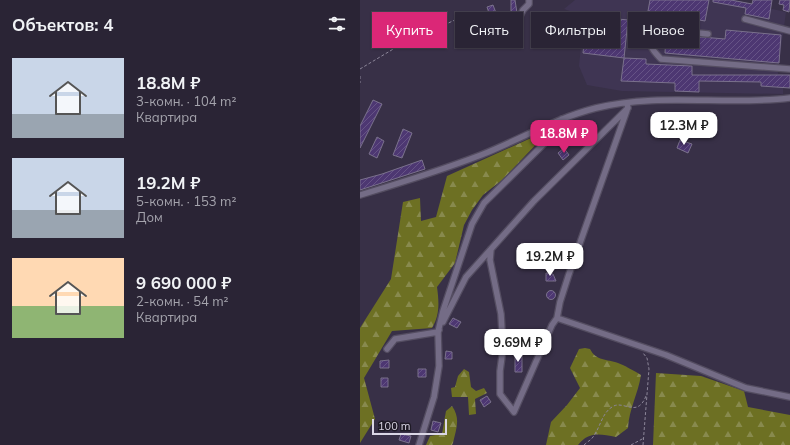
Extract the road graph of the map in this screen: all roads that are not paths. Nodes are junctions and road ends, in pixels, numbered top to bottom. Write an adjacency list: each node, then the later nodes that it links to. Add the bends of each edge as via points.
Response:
1 (529, 0): 2 (street, via 529,4)
2 (522, 12)
3 (745, 19): 4 (street)
4 (790, 31)
5 (708, 34): 6 (street, via 649,28 647,37 651,49 661,59)
6 (790, 69)
7 (790, 98): 8 (street, via 770,101 659,99)
8 (628, 105): 9 (street, via 596,108); 11 (street); 12 (street, via 569,274)
9 (562, 119): 10 (street, via 480,155); 13 (street, via 560,128 484,203 472,224)
10 (360, 195)
11 (491, 249): 12 (street, via 490,260 501,314 503,342 500,394 514,412); 13 (street, via 466,277)
12 (557, 318): 15 (street, via 666,355 746,388)
13 (438, 332): 14 (street, via 395,339); 16 (street, via 439,366 434,397)
14 (387, 349)
15 (790, 397)
16 (419, 445)

